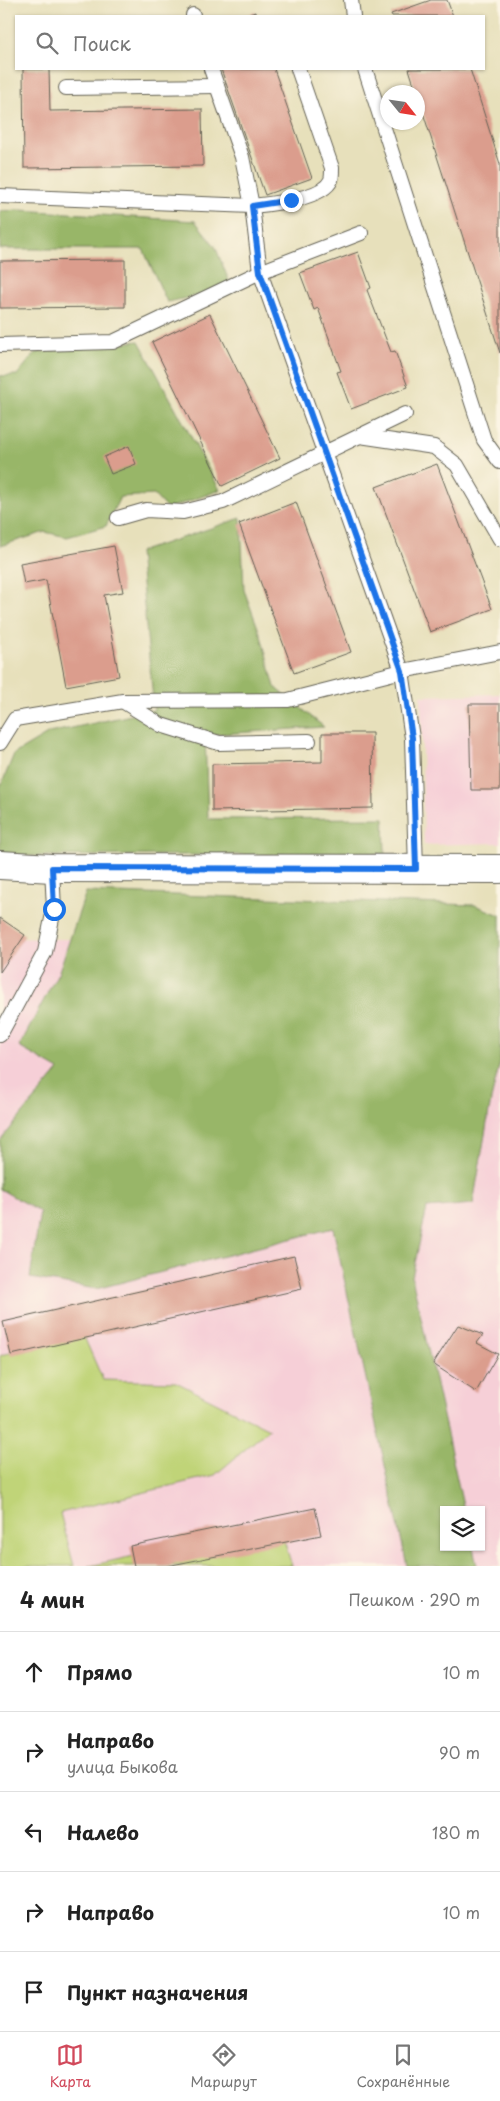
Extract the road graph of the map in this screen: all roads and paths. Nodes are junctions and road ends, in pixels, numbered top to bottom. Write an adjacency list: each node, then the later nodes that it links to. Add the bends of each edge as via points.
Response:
1 (352, 0): 2 (lane)
2 (353, 15)
3 (212, 70): 6 (lane)
4 (298, 70): 9 (lane, via 332,168 331,181 322,190 291,200)
5 (365, 70): 16 (lane, via 484,440)
6 (217, 86): 7 (lane); 9 (lane, via 242,157)
7 (66, 88)
8 (0, 196): 9 (lane)
9 (252, 206): 11 (lane)
10 (361, 234): 11 (lane)
11 (260, 272): 12 (lane, via 113,342); 15 (lane)
12 (0, 345)
13 (405, 414): 14 (lane)
14 (360, 436): 15 (lane); 18 (lane, via 434,447 456,465)
15 (324, 453): 17 (lane, via 223,502 183,512 146,510); 20 (lane)
16 (500, 462)
17 (118, 518)
18 (500, 540)
19 (500, 652): 20 (lane)
20 (402, 671): 21 (lane, via 288,700); 26 (lane, via 412,738)
21 (123, 701): 22 (lane, via 161,725 219,743); 23 (lane, via 14,719)
22 (310, 741)
23 (0, 743)
24 (0, 865): 25 (street)
25 (52, 868): 26 (street); 28 (lane, via 54,909 46,952)
26 (416, 869): 27 (street)
27 (500, 869)
28 (0, 1035)

